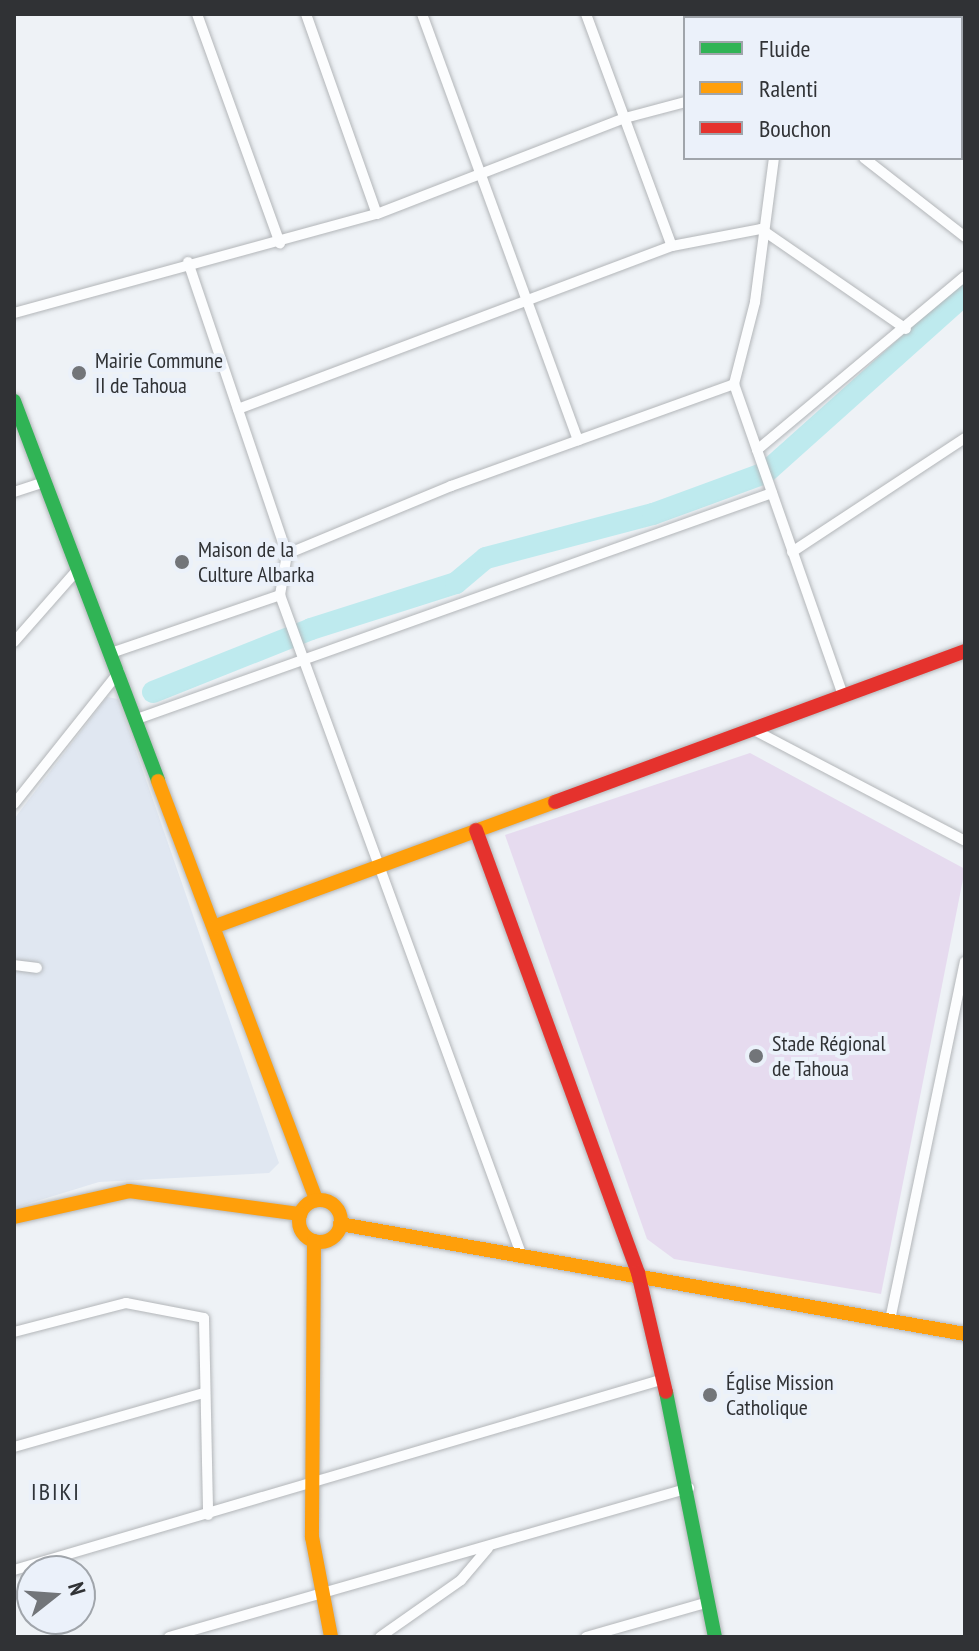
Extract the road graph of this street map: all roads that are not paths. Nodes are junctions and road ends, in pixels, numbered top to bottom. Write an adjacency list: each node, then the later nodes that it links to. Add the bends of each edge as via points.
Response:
1 (197, 14): 13 (street)
2 (306, 14): 10 (street)
3 (422, 14): 9 (street)
4 (586, 14): 6 (street)
5 (683, 103): 6 (street)
6 (625, 118): 9 (street); 14 (street)
7 (774, 160): 11 (street)
8 (867, 160): 12 (street)
9 (481, 177): 10 (street); 17 (street)
10 (377, 214): 13 (street)
11 (761, 229): 14 (street); 19 (street); 20 (street, via 755,302)
12 (965, 237)
13 (280, 243): 15 (street)
14 (672, 246): 17 (street)
15 (188, 262): 18 (street); 22 (street)
16 (965, 276): 19 (street)
17 (527, 305): 22 (street); 24 (street)
18 (14, 313)
19 (906, 329): 25 (street)
20 (734, 384): 24 (street); 25 (street)
21 (14, 401): 26 (street)
22 (238, 409): 30 (street)
23 (965, 438): 29 (street)
24 (578, 440): 30 (street)
25 (757, 450): 28 (street)
26 (45, 482): 27 (street); 31 (street)
27 (14, 492)
28 (772, 493): 29 (street); 36 (street)
29 (792, 552): 38 (street)
30 (287, 554): 32 (street)
31 (79, 568): 33 (street); 35 (street)
32 (280, 595): 35 (street); 36 (street)
33 (14, 642)
34 (965, 651): 38 (street)
35 (111, 653): 37 (street)
36 (303, 660): 39 (street); 44 (street)
37 (119, 672): 39 (street); 41 (street)
38 (843, 696): 40 (street)
39 (137, 719): 45 (street)
40 (752, 729): 42 (street); 43 (street)
41 (14, 804)
42 (476, 830): 44 (street); 55 (street)
43 (965, 841)
44 (382, 865): 45 (street); 54 (street)
45 (216, 926): 49 (street)
46 (965, 962): 56 (street)
47 (14, 965): 48 (street)
48 (37, 968)
49 (316, 1200): 50 (street); 52 (street, via 334,1206)
50 (300, 1214): 51 (street, via 129,1191); 53 (street, via 300,1227)
51 (14, 1217)
52 (340, 1224): 53 (street, via 328,1240); 54 (street)
53 (314, 1241): 62 (street)
54 (520, 1251): 55 (street)
55 (638, 1273): 56 (street); 59 (street)
56 (890, 1320): 58 (street)
57 (14, 1332): 60 (street, via 126,1303 197,1312 204,1318)
58 (965, 1334)
59 (664, 1379): 62 (street); 63 (street)
60 (204, 1393): 61 (street); 64 (street)
61 (14, 1447)
62 (313, 1485): 64 (street); 67 (street)
63 (689, 1488): 65 (street); 68 (street)
64 (208, 1515): 66 (street)
65 (489, 1546): 67 (street); 71 (street, via 461,1580)
66 (14, 1570)
67 (319, 1596): 69 (street); 70 (street)
68 (709, 1602): 72 (street); 73 (street)
69 (169, 1637)
70 (331, 1637)
71 (380, 1637)
72 (586, 1637)
73 (715, 1637)

